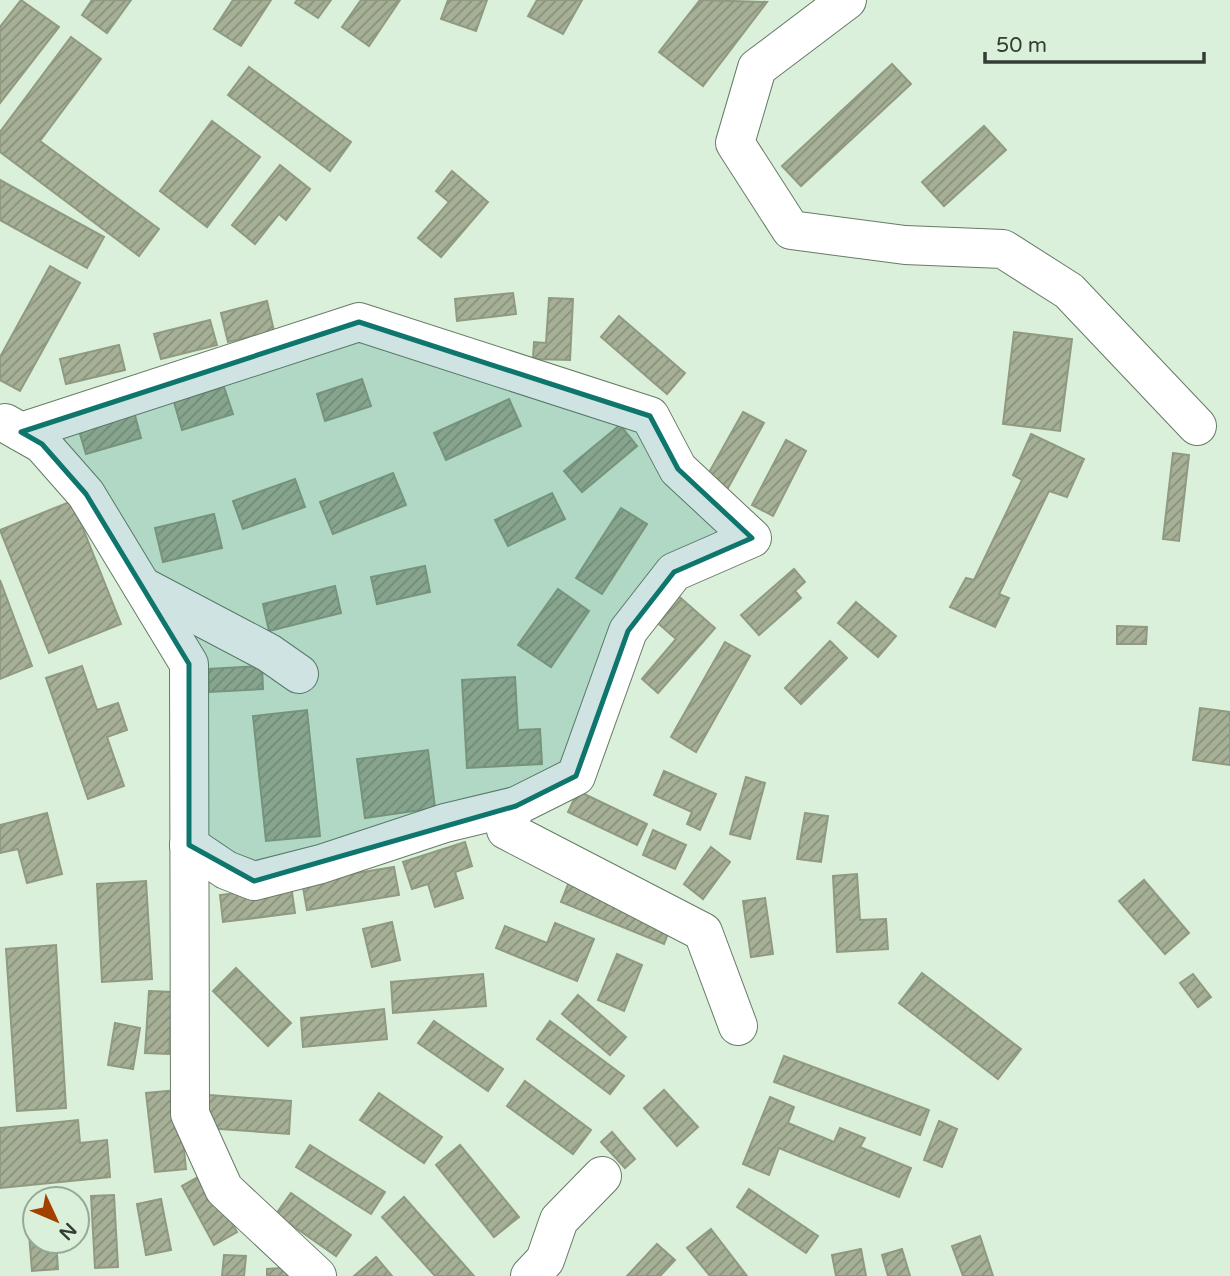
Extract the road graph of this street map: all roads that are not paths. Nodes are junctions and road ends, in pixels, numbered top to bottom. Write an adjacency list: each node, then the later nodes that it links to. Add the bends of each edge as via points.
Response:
1 (847, 0): 3 (street, via 757,68 735,143 791,230 905,245 1003,249 1069,290)
2 (10, 426): 4 (street, via 42,444 86,494); 6 (street, via 359,322 650,416 678,469 752,538 674,572 628,631 576,776)
3 (1197, 426)
4 (141, 585): 5 (street, via 269,653); 7 (street, via 189,664)
5 (299, 674)
6 (516, 806): 7 (street, via 445,822 321,864 254,881 226,870); 8 (street, via 506,830 703,932)
7 (189, 845): 10 (street, via 190,1114 224,1189)
8 (738, 1026)
9 (602, 1176): 11 (street, via 559,1220 545,1261)
10 (317, 1276)
11 (530, 1276)

